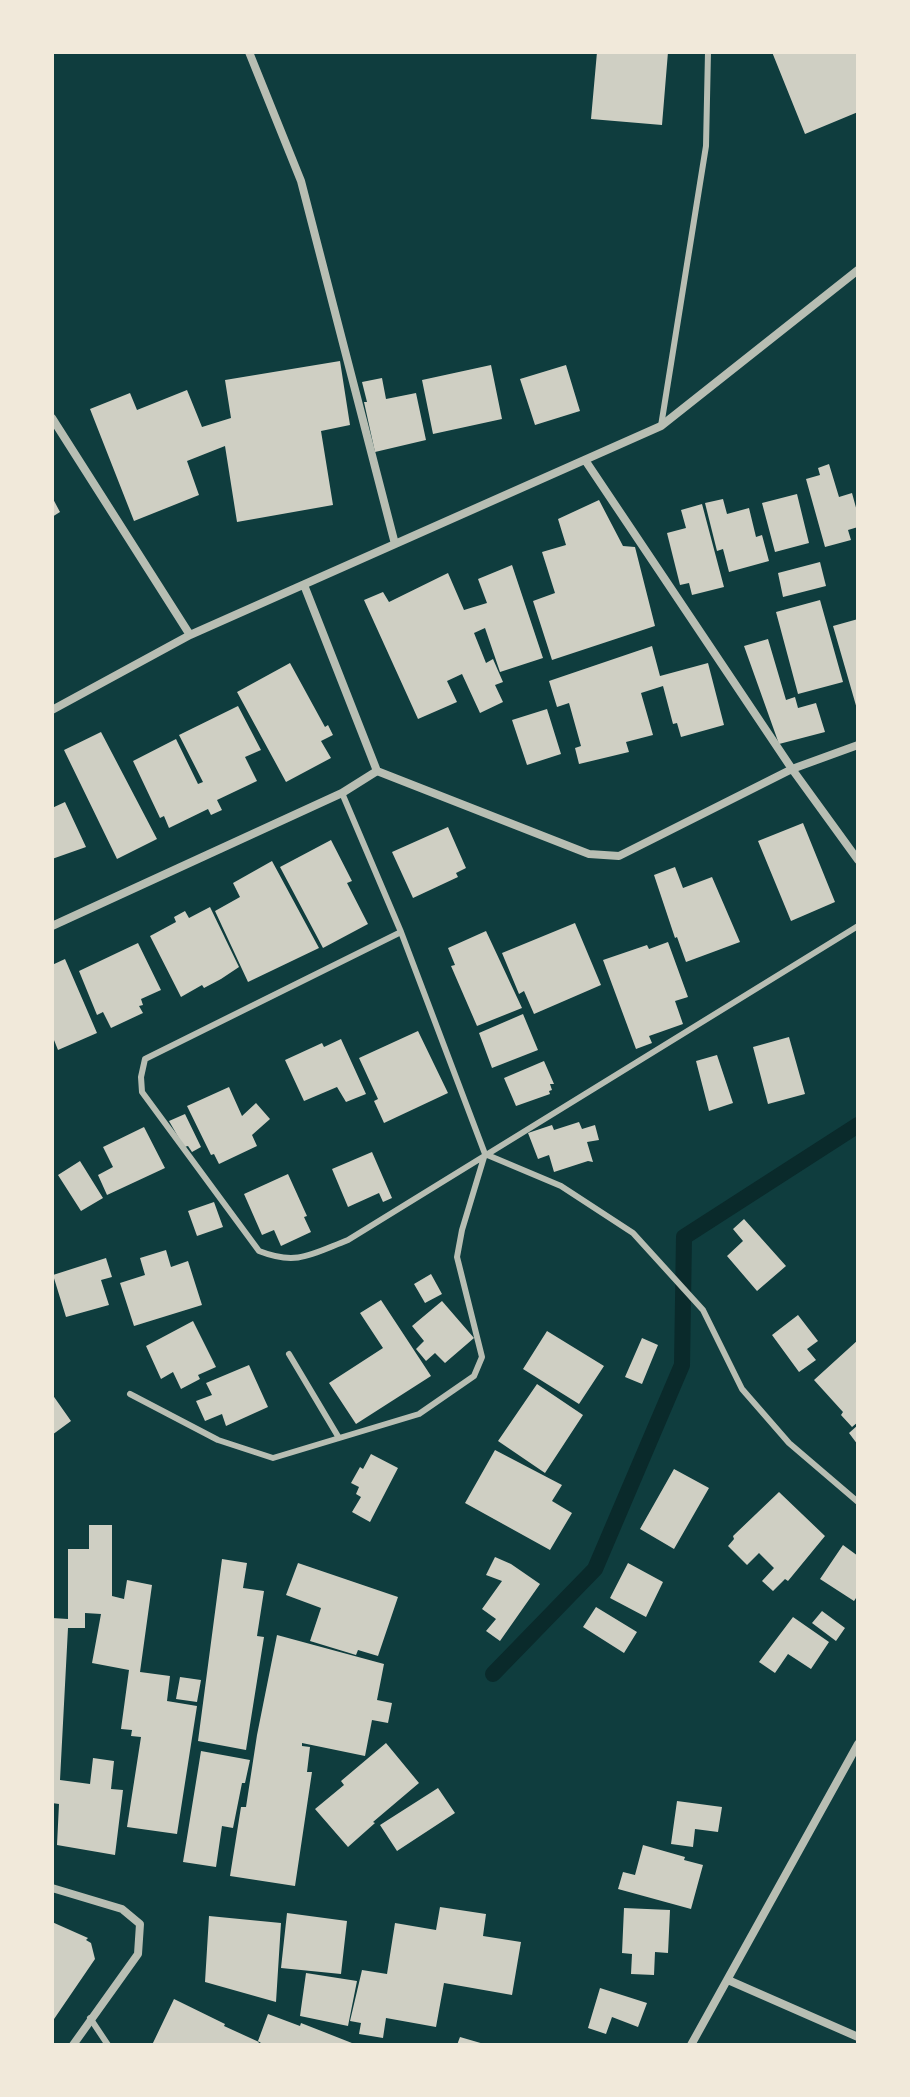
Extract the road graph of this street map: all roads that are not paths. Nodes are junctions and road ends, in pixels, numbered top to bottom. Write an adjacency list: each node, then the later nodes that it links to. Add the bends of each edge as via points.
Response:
1 (249, 52): 7 (street, via 301,181)
2 (708, 52): 5 (lane, via 706,146)
3 (858, 270): 5 (street)
4 (52, 418): 9 (street)
5 (661, 426): 6 (street)
6 (585, 460): 7 (street); 12 (street)
7 (395, 544): 8 (street)
8 (304, 585): 9 (street); 13 (street)
9 (190, 635): 10 (street)
10 (52, 710)
11 (858, 745): 12 (street)
12 (792, 769): 13 (street, via 619,856 607,857); 15 (street)
13 (377, 771): 14 (street)
14 (342, 793): 16 (street); 18 (lane)
15 (858, 860)
16 (52, 926)
17 (858, 926): 19 (lane)
18 (401, 932): 19 (lane); 19 (lane, via 145,1059 142,1092 259,1251 280,1259 300,1260 348,1240)
19 (485, 1154): 22 (lane, via 457,1257 482,1357 479,1369 419,1414); 23 (lane, via 561,1186 633,1233 703,1310 742,1389 789,1443)
20 (289, 1354): 22 (lane)
21 (130, 1394): 22 (lane, via 218,1440 273,1458)
22 (339, 1438)
23 (858, 1502)
24 (858, 1744): 26 (street)
25 (52, 1888): 27 (street, via 122,1909 140,1924 138,1954)
26 (728, 1980): 28 (street); 31 (street)
27 (90, 2018): 29 (street); 30 (lane)
28 (858, 2037)
29 (73, 2045)
30 (108, 2045)
31 (691, 2045)

